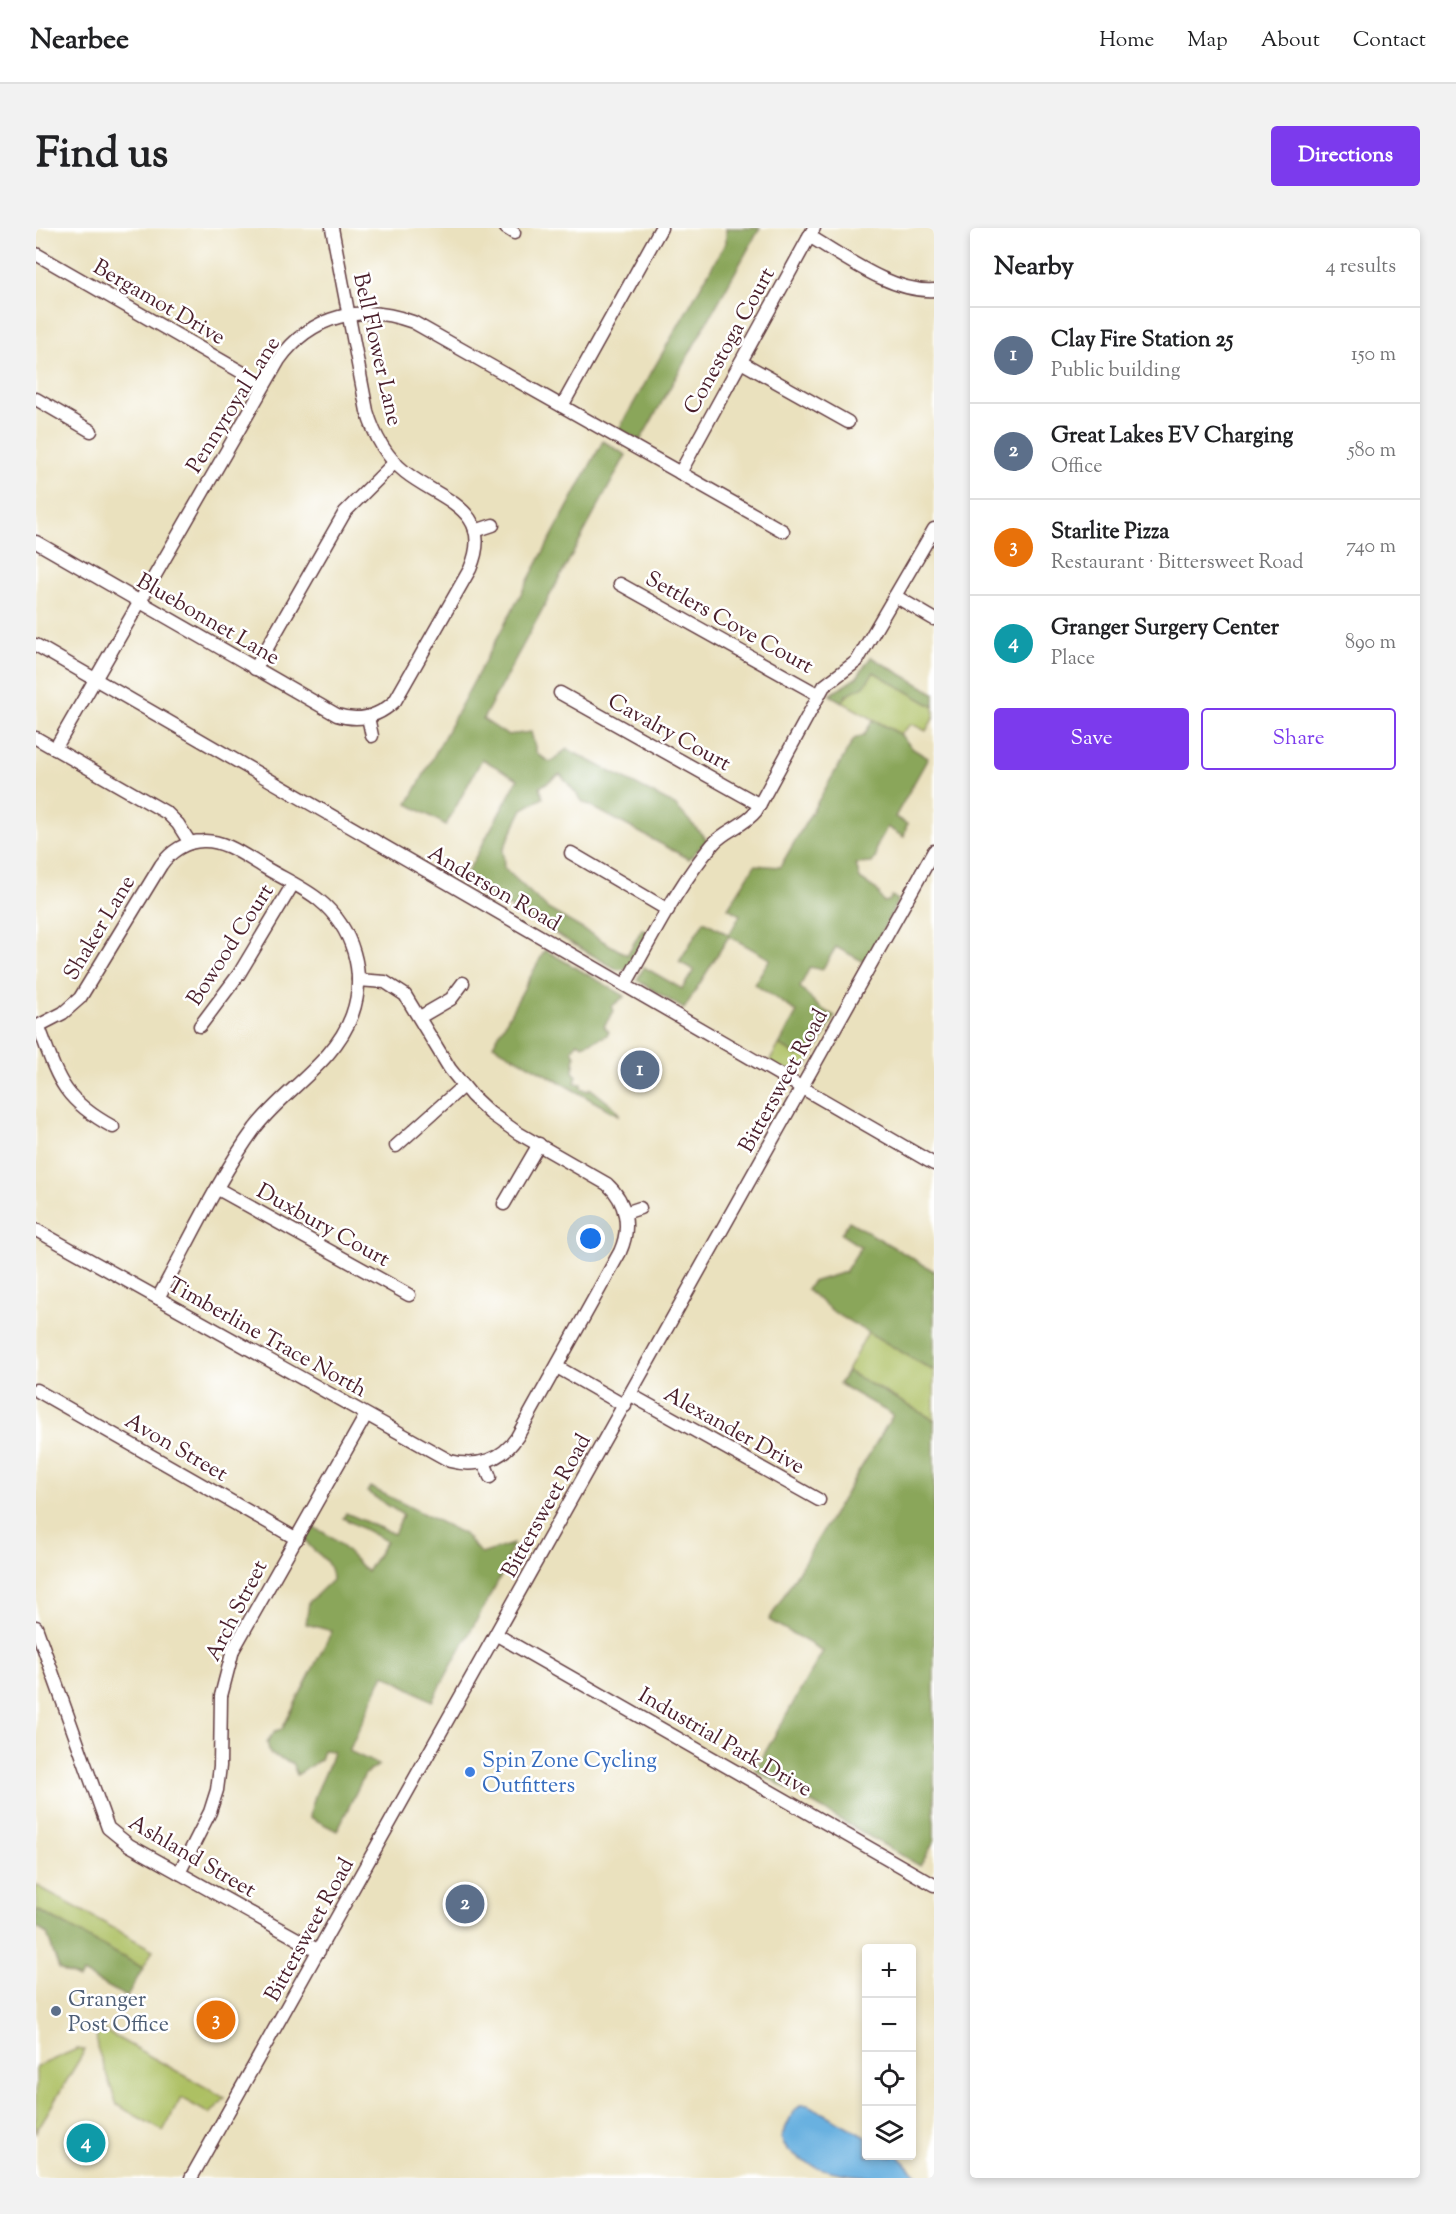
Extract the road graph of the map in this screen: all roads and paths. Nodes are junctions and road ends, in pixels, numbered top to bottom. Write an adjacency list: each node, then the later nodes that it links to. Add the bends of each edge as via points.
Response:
1 (332, 228): 6 (street, Bell Flower Lane)
2 (661, 228): 10 (street)
3 (811, 232): 5 (street, via 896,285 917,291); 7 (street, Conestoga Court)
4 (36, 254): 8 (street, Bergamot Drive)
5 (934, 290)
6 (348, 313): 8 (street, Pennyroyal Lane, via 315,326 298,338 284,352); 10 (street, Pennyroyal Lane, via 378,312 413,322); 13 (street, Bell Flower Lane, via 371,425)
7 (741, 362): 11 (street); 14 (street, Conestoga Court)
8 (264, 385): 22 (street, Pennyroyal Lane)
9 (36, 399): 12 (street)
10 (562, 406): 14 (street, Pennyroyal Lane)
11 (848, 422)
12 (91, 431)
13 (395, 462): 17 (street, Bell Flower Lane, via 459,505); 25 (street, via 345,512)
14 (680, 472): 18 (street, Pennyroyal Lane)
15 (493, 525): 17 (street)
16 (934, 529): 21 (street)
17 (475, 531): 29 (street, via 474,561 403,691 391,705)
18 (783, 531)
19 (36, 542): 22 (street, Bluebonnet Lane)
20 (620, 584): 28 (street, Settlers Cove Court)
21 (895, 596): 23 (street); 28 (street, via 857,661 830,679)
22 (139, 601): 25 (street, Bluebonnet Lane); 26 (street, Pennyroyal Lane)
23 (934, 619)
24 (36, 645): 26 (street, Anderson Road)
25 (255, 669): 29 (street, Bluebonnet Lane, via 337,715)
26 (94, 679): 32 (street, Pennyroyal Lane); 41 (street, Anderson Road)
27 (560, 693): 33 (street, Cavalry Court)
28 (819, 695): 33 (street)
29 (366, 717): 30 (street)
30 (372, 736)
31 (36, 738): 32 (street)
32 (55, 749): 34 (street, via 167,813)
33 (760, 805): 38 (street, via 747,821 715,842 689,873)
34 (190, 843): 37 (street, via 220,843); 44 (street, Shaker Lane, via 161,865 86,991 63,1013)
35 (934, 851): 46 (street, Bittersweet Road)
36 (571, 853): 38 (street)
37 (293, 884): 39 (street, via 325,905 343,927 353,947); 43 (street, Bowood Court, via 239,974)
38 (669, 910): 41 (street)
39 (358, 980): 42 (street, via 380,981 396,988 410,1000); 51 (street, via 353,1014 342,1036 256,1127)
40 (463, 983): 42 (street, via 451,999)
41 (625, 985): 46 (street, Anderson Road)
42 (420, 1017): 45 (street)
43 (200, 1026)
44 (38, 1027): 47 (street, via 66,1092 90,1115)
45 (463, 1086): 48 (street, via 490,1113); 49 (street)
46 (802, 1088): 50 (street, Anderson Road); 60 (street, Bittersweet Road)
47 (113, 1127)
48 (539, 1144): 52 (street); 54 (street, via 607,1184)
49 (396, 1146)
50 (934, 1164)
51 (218, 1189): 56 (street, Duxbury Court); 57 (street)
52 (504, 1204)
53 (640, 1208): 54 (street)
54 (625, 1213): 58 (street, via 623,1246)
55 (36, 1230): 57 (street, Timberline Trace North)
56 (409, 1295)
57 (158, 1298): 61 (street, Timberline Trace North)
58 (557, 1367): 60 (street, Alexander Drive); 62 (street, via 513,1443)
59 (36, 1390): 65 (street, Avon Street)
60 (628, 1401): 64 (street, Alexander Drive); 67 (street, Bittersweet Road)
61 (366, 1415): 62 (street, Timberline Trace North, via 450,1461); 65 (street, Arch Street)
62 (484, 1462): 63 (street)
63 (490, 1478)
64 (819, 1500)
65 (297, 1539): 68 (street, Arch Street, via 229,1661 221,1696 217,1790)
66 (36, 1627): 68 (street, Ashland Street, via 108,1828 129,1845)
67 (497, 1635): 69 (street, Industrial Park Drive); 70 (street, Bittersweet Road)
68 (179, 1873): 70 (street, Ashland Street)
69 (934, 1885)
70 (320, 1951): 71 (street, Bittersweet Road)
71 (191, 2178)

